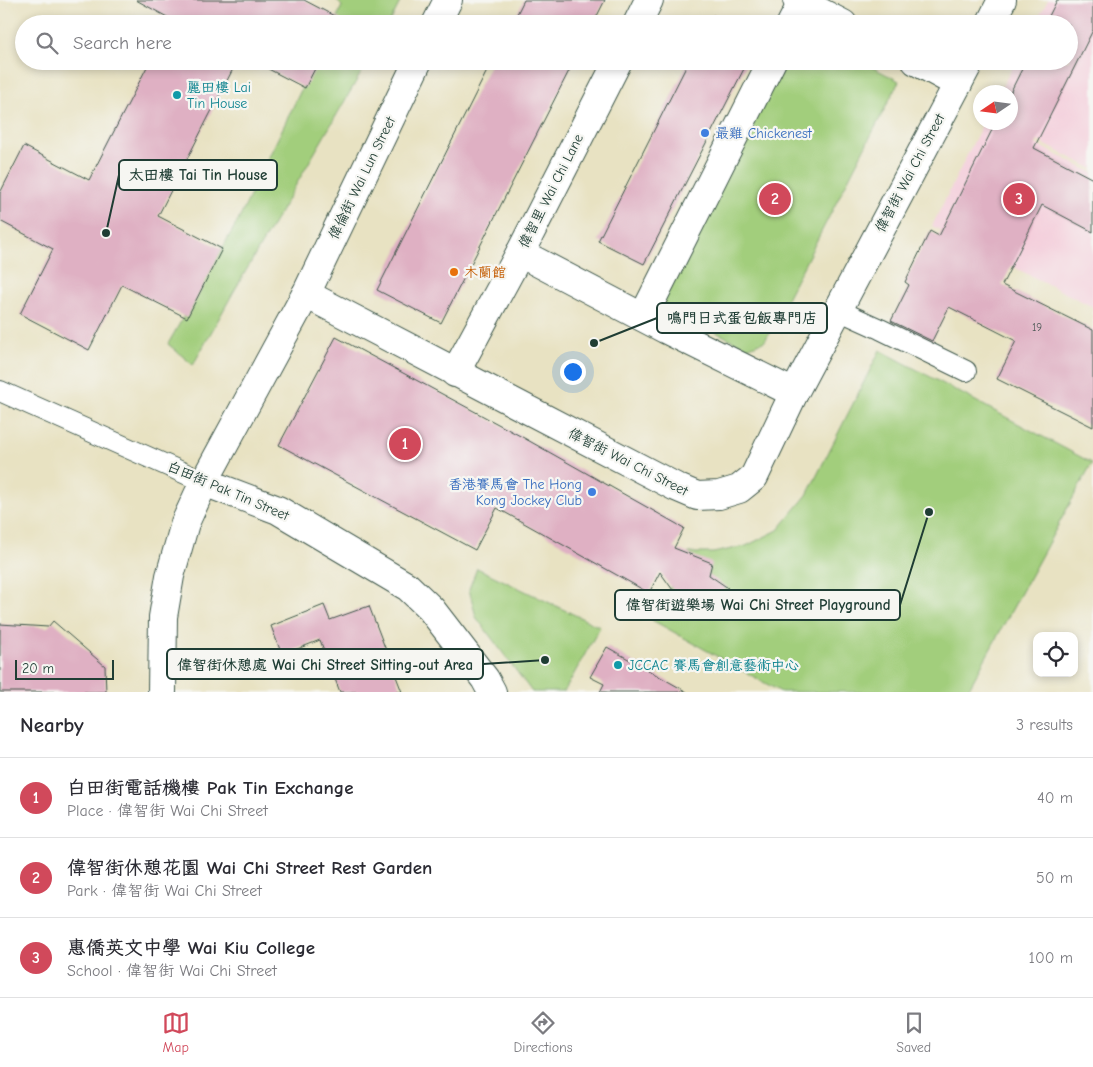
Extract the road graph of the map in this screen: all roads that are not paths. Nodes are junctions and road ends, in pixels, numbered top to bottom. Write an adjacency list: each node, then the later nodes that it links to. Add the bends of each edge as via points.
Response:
1 (448, 0): 5 (street)
2 (649, 0): 6 (street)
3 (1002, 0): 8 (street)
4 (797, 9): 7 (street)
5 (440, 15)
6 (642, 15)
7 (815, 15)
8 (994, 15)
9 (414, 70): 14 (street, 偉倫街 Wai Lun Street)
10 (613, 70): 13 (street, 偉智里 Wai Chi Lane)
11 (767, 70): 16 (street)
12 (964, 73): 15 (street, 偉智街 Wai Chi Street)
13 (520, 253): 16 (street); 18 (street, 偉智里 Wai Chi Lane)
14 (306, 294): 18 (street, 偉智街 Wai Chi Street); 21 (street)
15 (838, 310): 17 (lane); 20 (street, 偉智街 Wai Chi Street)
16 (643, 317): 20 (street)
17 (966, 371)
18 (454, 373): 20 (street, 偉智街 Wai Chi Street, via 697,496 719,495 739,489 754,477)
19 (0, 392): 21 (lane, 白田街 Pak Tin Street)
20 (794, 393)
21 (204, 482): 22 (street, via 184,523 170,576 163,617); 23 (street, 白田街 Pak Tin Street, via 278,510 408,587 431,609)
22 (162, 692)
23 (492, 692)

